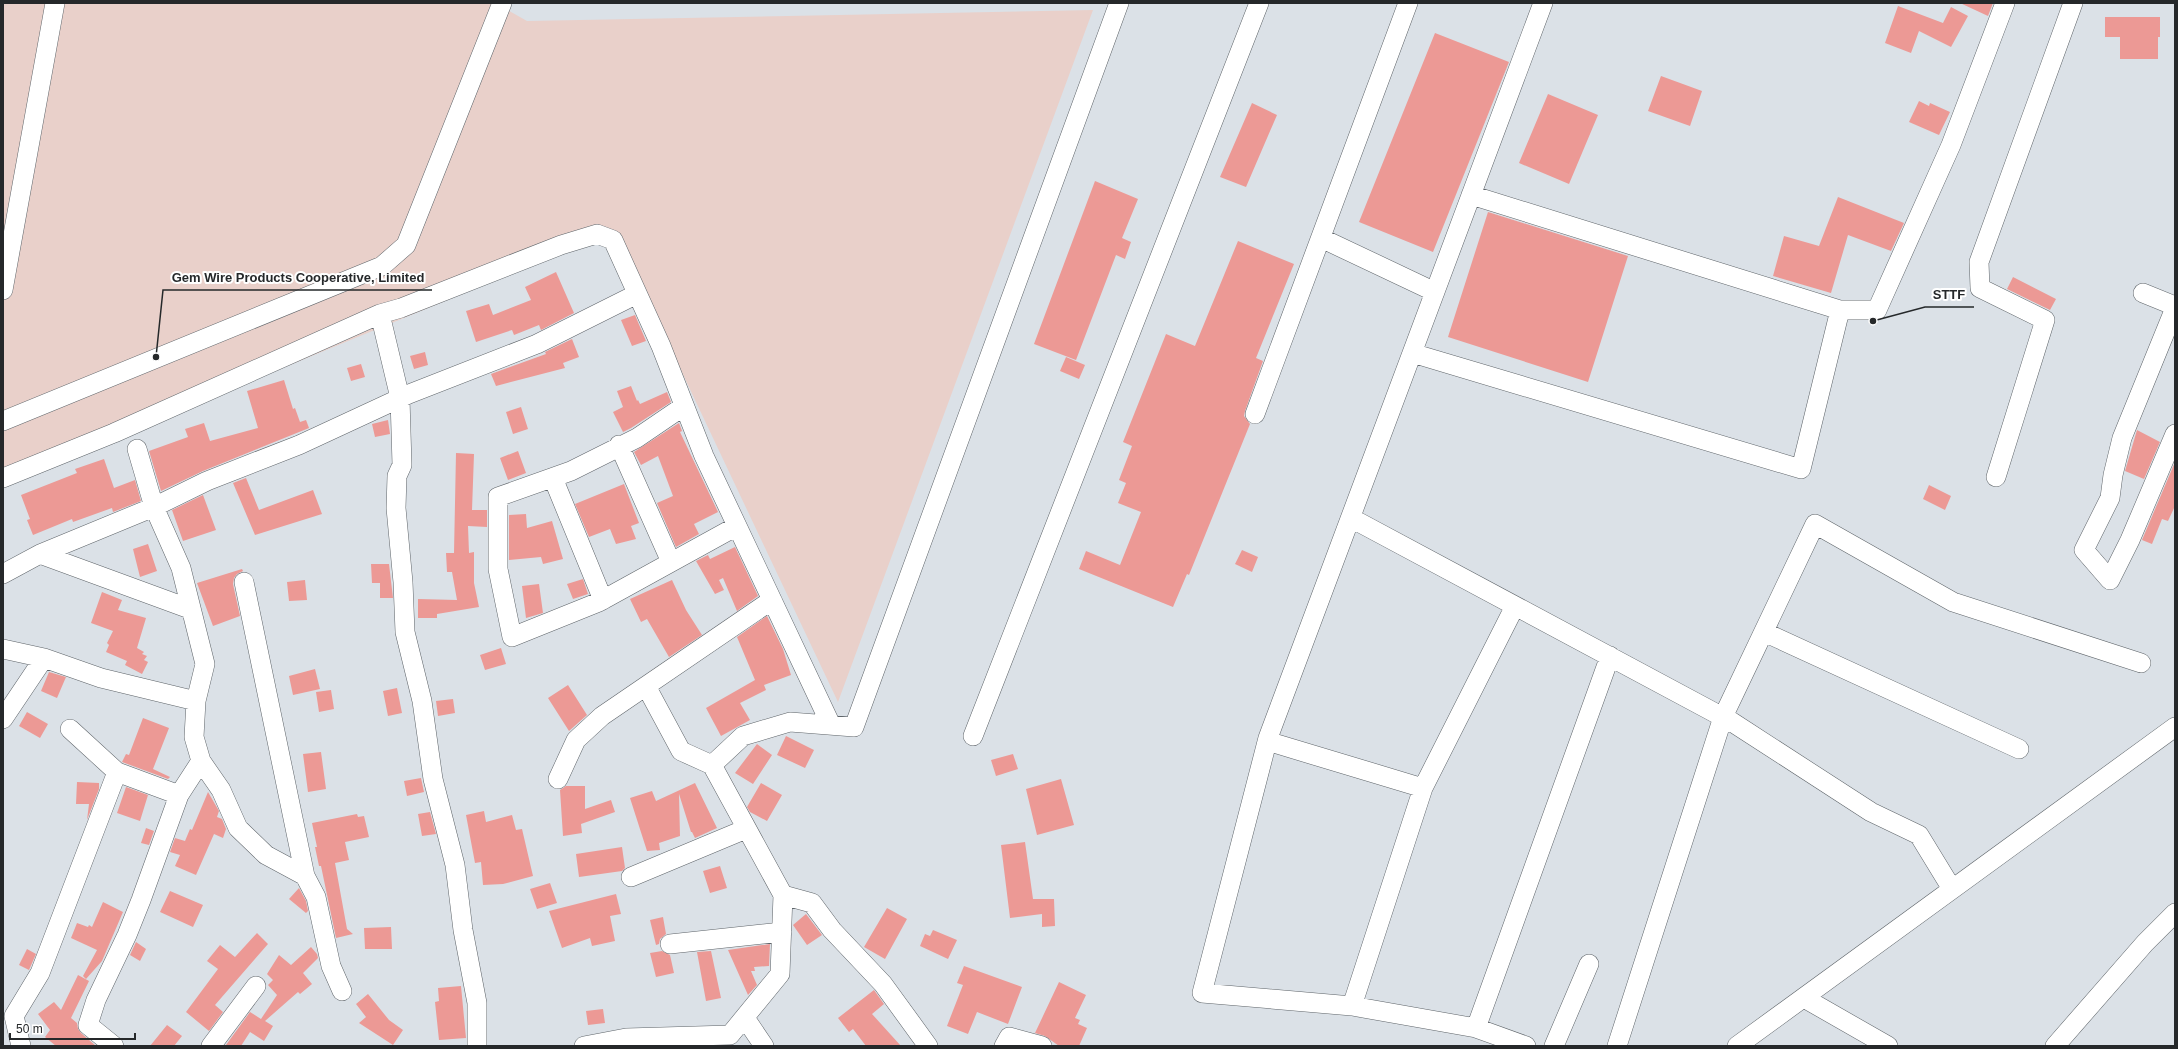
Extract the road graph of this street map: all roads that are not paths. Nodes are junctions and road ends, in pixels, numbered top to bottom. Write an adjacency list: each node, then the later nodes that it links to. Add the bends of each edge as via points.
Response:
1 (55, 3): 11 (street)
2 (502, 3): 22 (street, via 406,245 382,266)
3 (1119, 3): 49 (street, via 854,727)
4 (1259, 3): 52 (street)
5 (1408, 3): 10 (street)
6 (1543, 3): 9 (street)
7 (2006, 3): 16 (street, via 1951,145 1877,310)
8 (2073, 3): 26 (street, via 1979,262 1980,288 2045,320)
9 (1471, 195): 12 (street); 16 (street)
10 (1321, 238): 12 (street); 21 (street)
11 (3, 290)
12 (1435, 292): 18 (street)
13 (2143, 293): 15 (street)
14 (637, 294): 17 (street, via 613,240 597,234 561,245); 19 (street, via 538,344); 20 (street, via 661,346)
15 (2175, 307): 23 (street, via 2122,438 2110,498 2084,550 2110,580)
16 (1840, 310): 18 (street, via 1801,469)
17 (380, 314): 19 (street); 27 (street, via 114,433)
18 (1412, 353): 30 (street)
19 (400, 398): 29 (street, via 299,445 208,481); 79 (street, via 402,465 397,476 396,508 405,632 422,701 433,779 455,864 476,1004)
20 (684, 406): 24 (street, via 636,438); 31 (street)
21 (1255, 414)
22 (3, 421)
23 (2173, 442)
24 (619, 445): 28 (street); 33 (street)
25 (137, 449): 29 (street)
26 (1996, 477)
27 (3, 478)
28 (553, 478): 36 (street); 36 (street, via 498,497 498,569 512,637)
29 (154, 506): 32 (street); 39 (street, via 181,568)
30 (1351, 518): 38 (street); 73 (street, via 1268,738 1202,993)
31 (737, 526): 33 (street); 37 (street)
32 (40, 554): 34 (street); 39 (street)
33 (671, 562): 36 (street)
34 (3, 574)
35 (244, 582): 62 (street)
36 (603, 600)
37 (772, 600): 45 (street); 49 (street)
38 (1516, 606): 42 (street); 59 (street)
39 (190, 609): 46 (street, via 205,664)
40 (1764, 632): 44 (street, via 1815,524 1954,602); 47 (street); 54 (street)
41 (3, 649): 43 (street)
42 (1610, 656): 47 (street); 75 (street)
43 (44, 658): 46 (street, via 101,678); 48 (street)
44 (2141, 663)
45 (646, 686): 56 (street, via 681,751); 58 (street, via 602,716 576,740)
46 (196, 701): 55 (street, via 194,737)
47 (1723, 717): 64 (street, via 1871,812 1919,835); 87 (street)
48 (3, 719)
49 (831, 725): 56 (street, via 790,722 743,736)
50 (2175, 727): 64 (street)
51 (70, 729): 57 (street)
52 (973, 736)
53 (1277, 744): 59 (street)
54 (2019, 749)
55 (201, 761): 60 (street); 62 (street, via 221,790 238,828 266,855)
56 (712, 765): 61 (street)
57 (117, 772): 60 (street); 76 (street, via 40,973 14,1016)
58 (558, 779)
59 (1423, 788): 73 (street)
60 (179, 795): 77 (street, via 141,900 96,1000 88,1025)
61 (746, 829): 63 (street); 65 (street)
62 (305, 876): 71 (street, via 316,897 331,966)
63 (631, 876)
64 (1952, 889): 72 (street)
65 (783, 895): 67 (street); 82 (street, via 812,903 832,930 884,984)
66 (2175, 913): 90 (street, via 2145,943)
67 (782, 932): 68 (street); 74 (street, via 780,974)
68 (670, 944)
69 (1589, 964): 86 (street)
70 (256, 986): 78 (street)
71 (342, 991)
72 (1804, 998): 88 (street); 89 (street)
73 (1352, 1006): 75 (street)
74 (745, 1018): 80 (street, via 730,1035 626,1038); 81 (street)
75 (1476, 1028): 85 (street)
76 (21, 1046)
77 (114, 1046)
78 (210, 1046)
79 (477, 1046)
80 (584, 1046)
81 (764, 1046)
82 (928, 1046)
83 (1004, 1046): 84 (street, via 1009,1037)
84 (1042, 1046)
85 (1526, 1046)
86 (1554, 1046)
87 (1617, 1046)
88 (1737, 1046)
89 (1888, 1046)
90 (2055, 1046)

